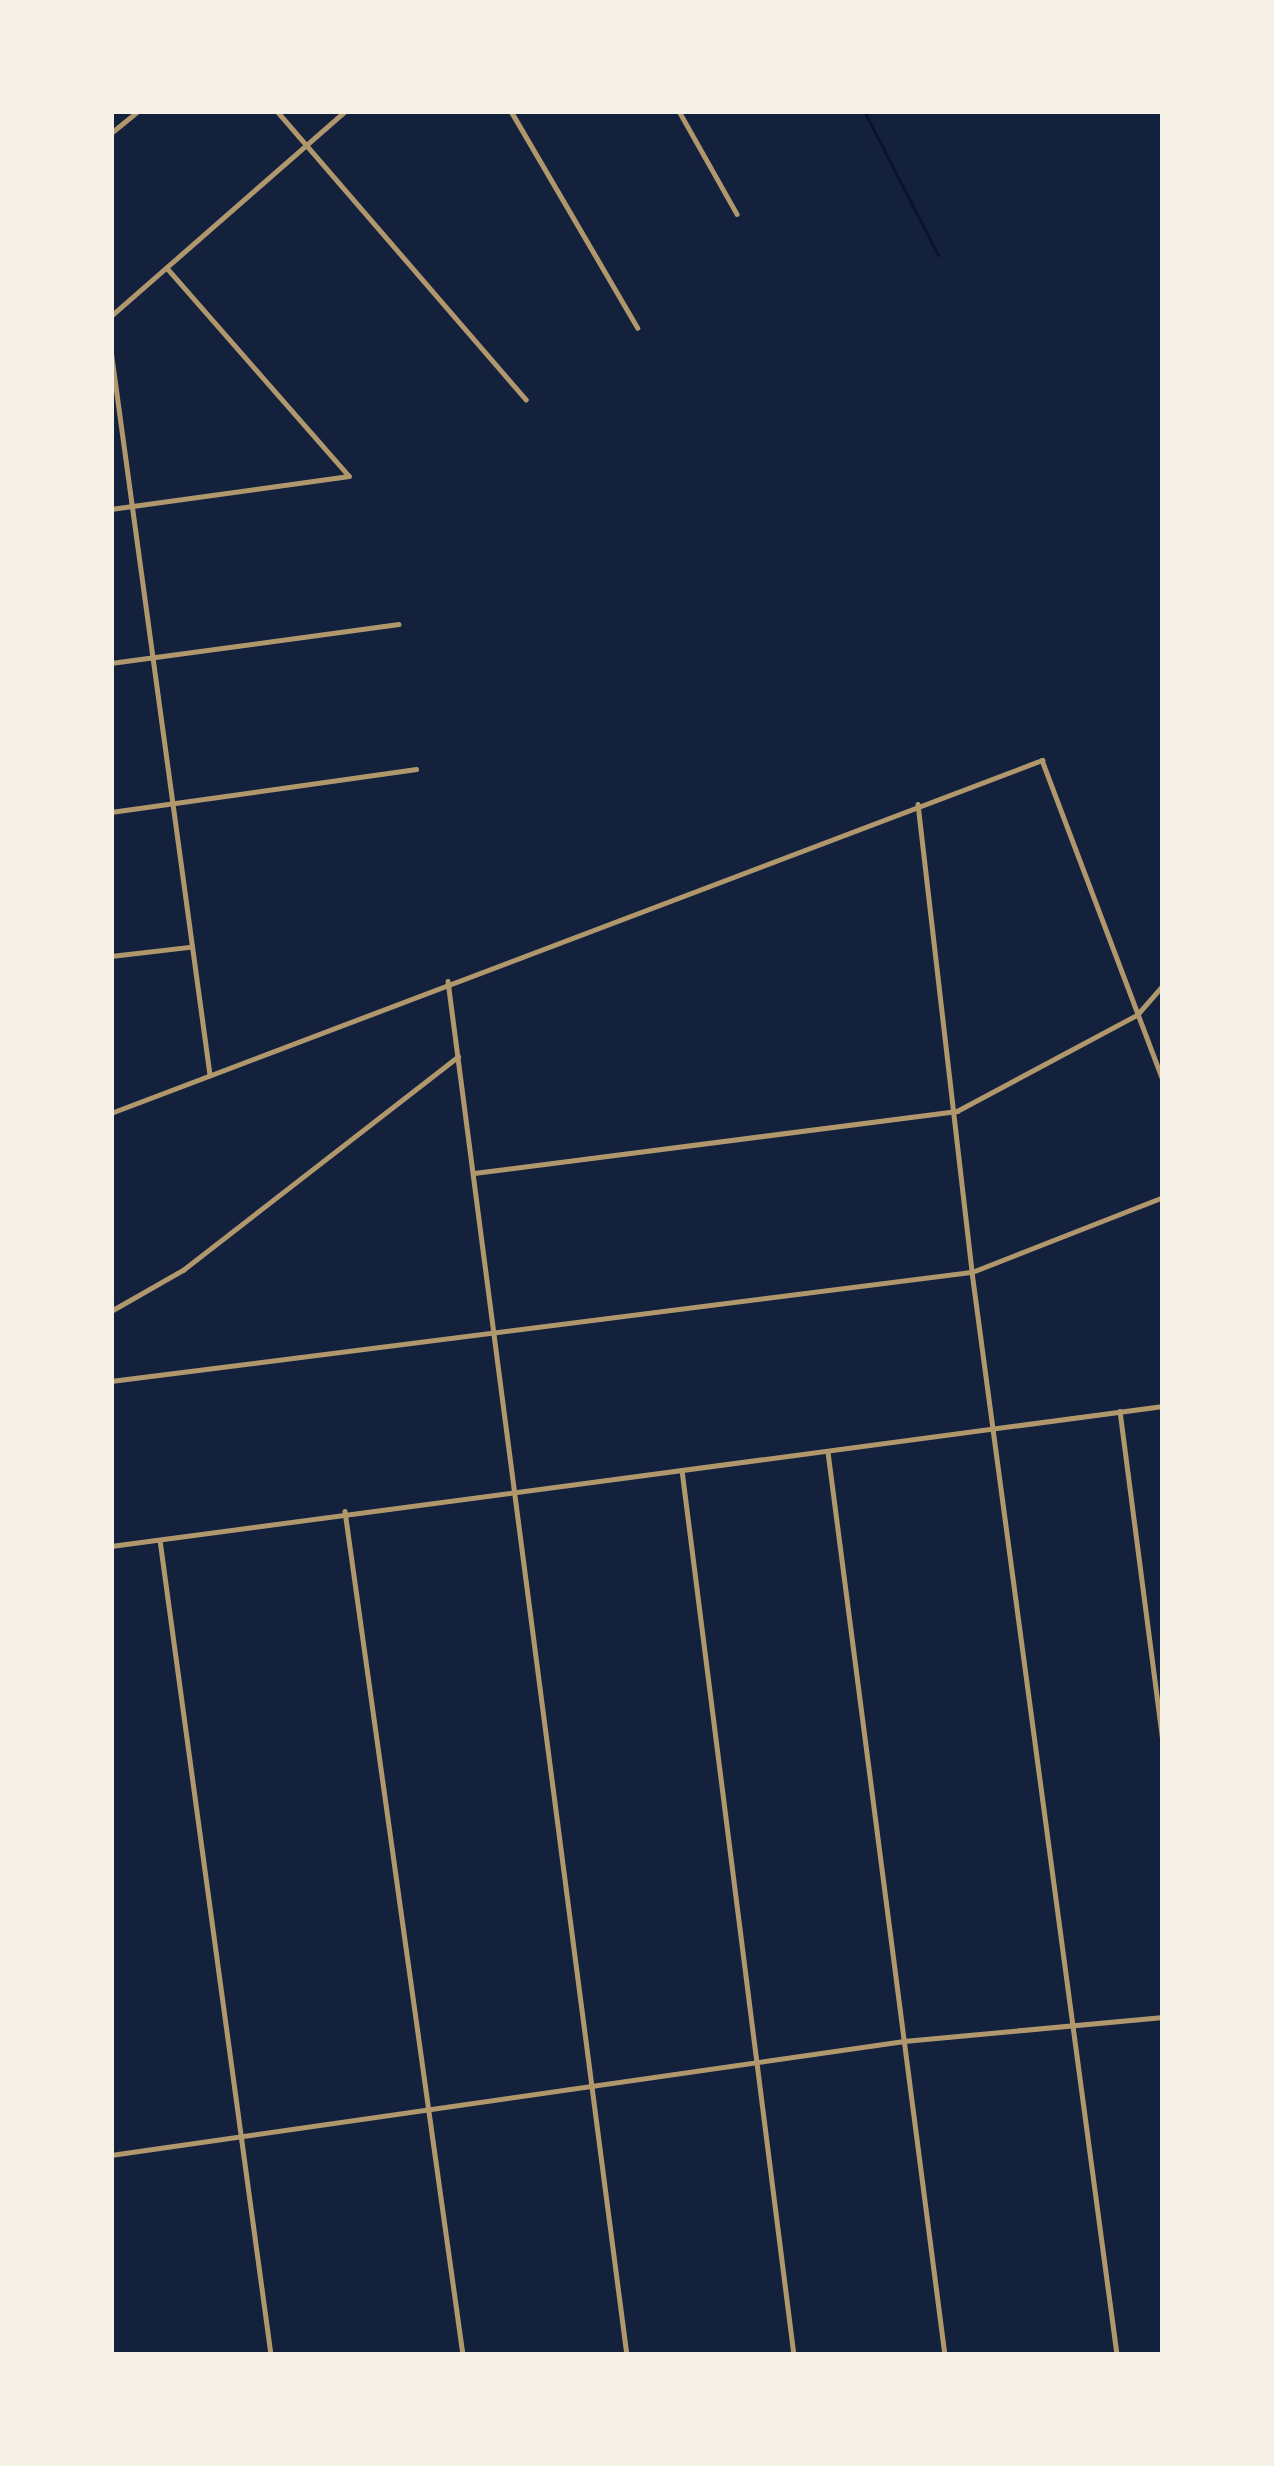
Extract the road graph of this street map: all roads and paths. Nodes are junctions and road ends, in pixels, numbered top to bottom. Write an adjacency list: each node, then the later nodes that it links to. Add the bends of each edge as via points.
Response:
1 (138, 111): 6 (street)
2 (277, 111): 7 (street)
3 (345, 111): 7 (street)
4 (511, 111): 11 (street)
5 (679, 111): 8 (street)
6 (111, 133)
7 (305, 145): 9 (street); 13 (street)
8 (737, 214)
9 (166, 266): 10 (street); 14 (street, via 349,476)
10 (111, 316)
11 (638, 328)
12 (111, 350): 14 (street)
13 (526, 399)
14 (131, 506): 15 (street); 17 (street)
15 (111, 509)
16 (398, 623): 17 (street)
17 (152, 658): 18 (street); 20 (street)
18 (111, 663)
19 (416, 769): 20 (street)
20 (173, 803): 22 (street); 23 (street)
21 (918, 804): 25 (street); 27 (street, via 1042,760); 31 (street)
22 (111, 812)
23 (191, 946): 24 (street); 29 (street)
24 (111, 956)
25 (448, 981): 28 (street); 29 (street)
26 (1163, 985): 27 (street)
27 (1137, 1015): 30 (street); 31 (street)
28 (458, 1057): 33 (street); 36 (street, via 183,1270)
29 (210, 1075): 32 (street)
30 (1163, 1081)
31 (957, 1112): 33 (street); 35 (street)
32 (111, 1113)
33 (474, 1172): 37 (street)
34 (1163, 1197): 35 (street)
35 (972, 1272): 37 (street); 41 (street)
36 (111, 1311)
37 (493, 1329): 38 (street); 44 (street)
38 (111, 1381)
39 (1163, 1406): 40 (street)
40 (1120, 1411): 41 (street); 48 (street)
41 (992, 1428): 42 (street); 50 (street)
42 (828, 1452): 43 (street); 51 (street)
43 (682, 1470): 44 (street); 52 (street)
44 (513, 1488): 45 (street); 53 (street)
45 (345, 1510): 46 (street); 54 (street)
46 (160, 1539): 47 (street); 55 (street)
47 (111, 1546)
48 (1163, 1740)
49 (1163, 2017): 50 (street)
50 (1073, 2023): 51 (street); 62 (street)
51 (904, 2041): 52 (street); 61 (street)
52 (756, 2063): 53 (street); 60 (street)
53 (595, 2087): 54 (street); 59 (street)
54 (432, 2109): 55 (street); 58 (street)
55 (242, 2137): 56 (street); 57 (street)
56 (111, 2155)
57 (271, 2355)
58 (463, 2355)
59 (627, 2355)
60 (794, 2355)
61 (945, 2355)
62 (1117, 2355)

